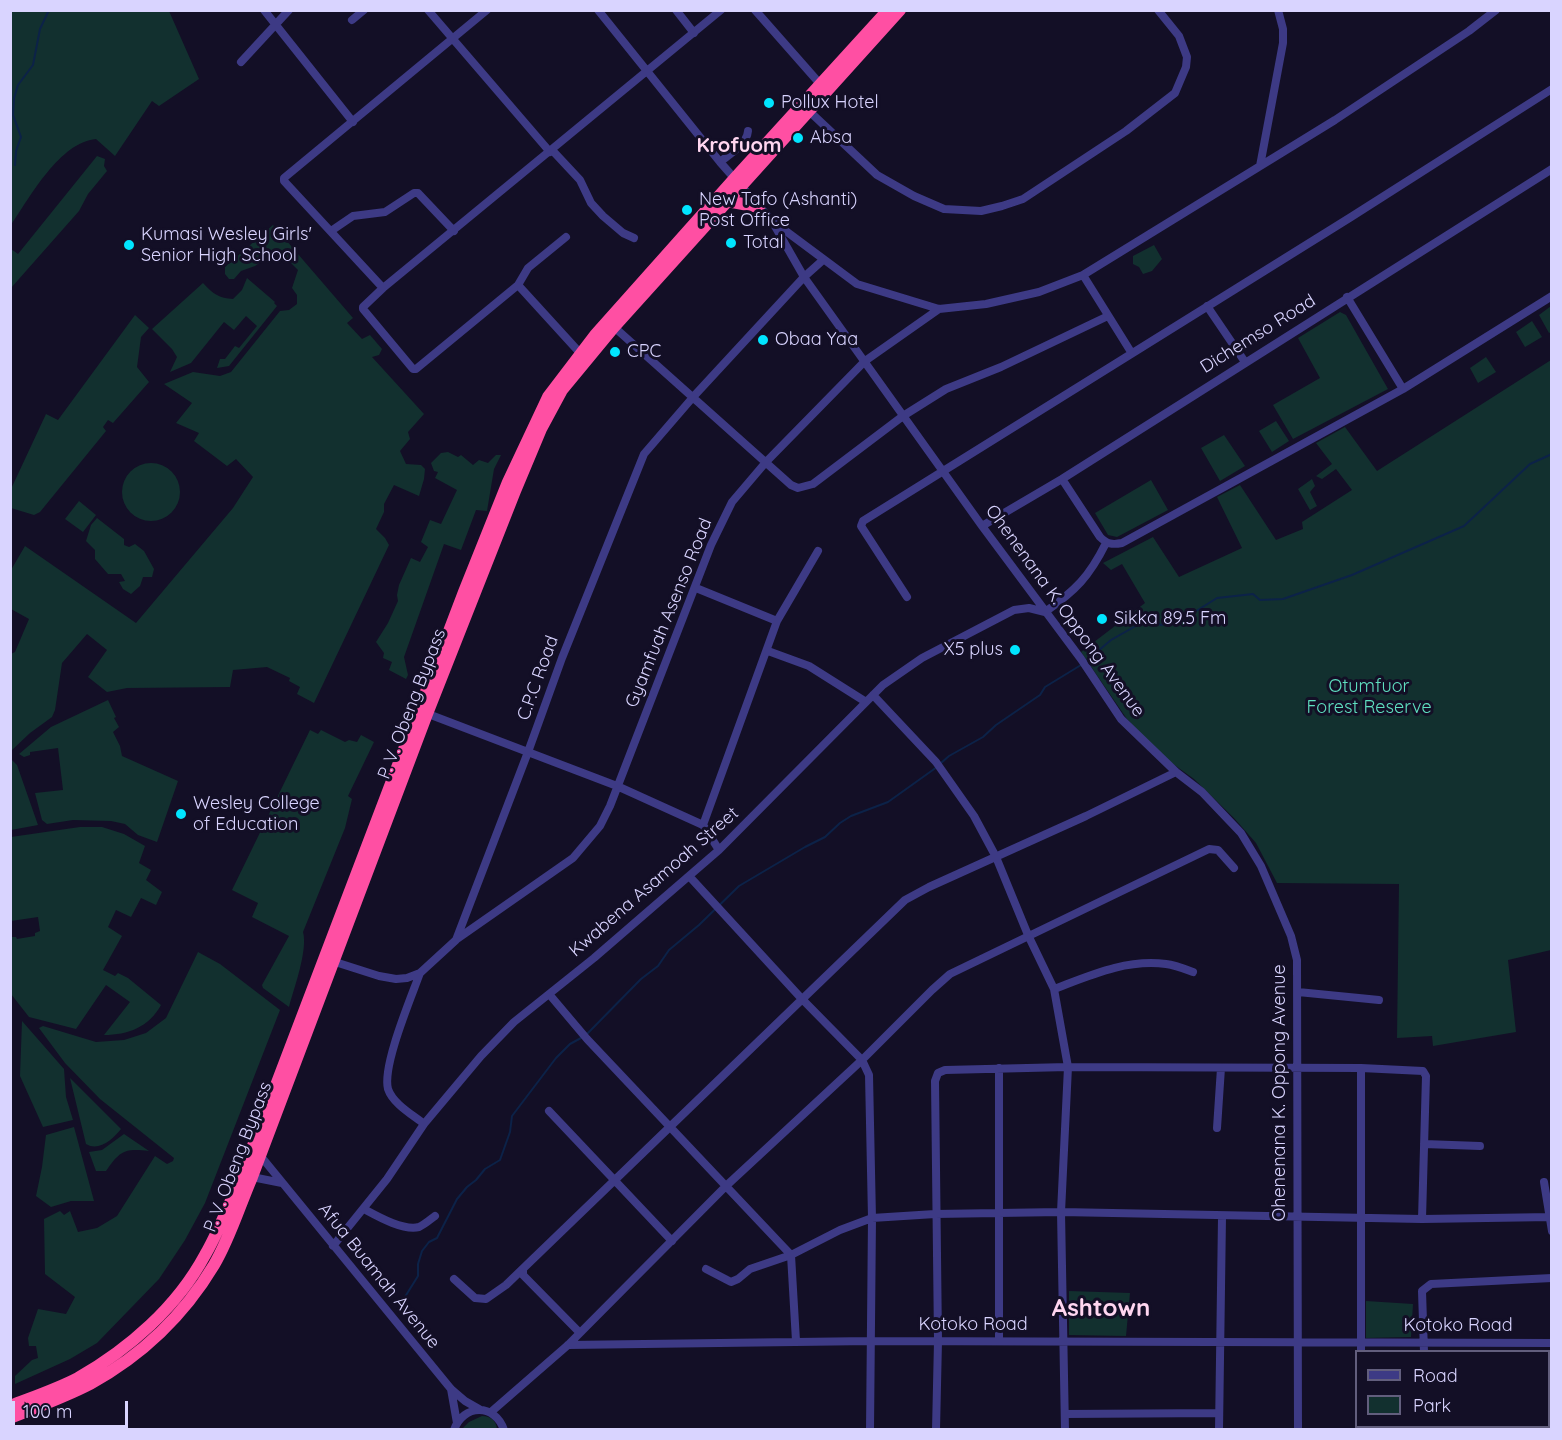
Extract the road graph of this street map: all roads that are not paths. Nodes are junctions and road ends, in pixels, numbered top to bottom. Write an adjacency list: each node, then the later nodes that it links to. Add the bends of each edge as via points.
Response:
1 (264, 10): 16 (street)
2 (289, 10): 16 (street)
3 (364, 10): 15 (street)
4 (429, 10): 18 (street)
5 (487, 10): 18 (street)
6 (598, 10): 20 (street, Ohenenana K. Oppong Avenue)
7 (675, 10): 17 (street)
8 (721, 10): 17 (street)
9 (755, 10): 21 (street)
10 (888, 10): 21 (highway, P. V. Obeng Bypass)
11 (900, 10): 23 (highway, P. V. Obeng Bypass)
12 (1158, 10): 23 (street, via 1184,45 1186,67 1175,93 1126,131 1023,199 1002,206 981,211 944,209 914,196 877,175)
13 (1278, 10): 28 (street, via 1283,43)
14 (1496, 10): 28 (street)
15 (352, 20)
16 (276, 25): 19 (street); 24 (street)
17 (694, 33): 20 (street)
18 (452, 40): 24 (street); 26 (street)
19 (241, 62)
20 (647, 71): 26 (street); 27 (street, Ohenenana K. Oppong Avenue)
21 (821, 85): 30 (highway, P. V. Obeng Bypass)
22 (1551, 89): 45 (street)
23 (809, 111): 30 (highway, P. V. Obeng Bypass)
24 (353, 122): 34 (street, via 284,178)
25 (748, 130): 27 (street, via 741,145)
26 (551, 151): 35 (street); 37 (street, via 580,180 591,203 603,216 623,234)
27 (720, 162): 30 (street, Ohenenana K. Oppong Avenue)
28 (1260, 166): 39 (street)
29 (1551, 169): 44 (street, Dichemso Road)
30 (738, 182): 31 (highway, P. V. Obeng Bypass); 32 (street, Ohenenana K. Oppong Avenue); 50 (highway, P. V. Obeng Bypass)
31 (727, 201): 32 (highway); 48 (highway, P. V. Obeng Bypass)
32 (759, 207): 33 (street, Ohenenana K. Oppong Avenue)
33 (772, 221): 38 (street); 40 (street, Ohenenana K. Oppong Avenue)
34 (331, 231): 35 (street, via 353,216 385,212 418,193); 42 (street)
35 (454, 231): 42 (street)
36 (566, 237): 41 (street, via 528,268)
37 (634, 238)
38 (823, 260): 40 (street, C.P.C Road); 46 (street, via 857,284)
39 (1083, 275): 46 (street, via 1039,292); 47 (street)
40 (804, 277): 51 (street, Ohenenana K. Oppong Avenue); 54 (street, C.P.C Road)
41 (518, 285): 42 (street, via 414,369 363,309); 50 (street)
42 (383, 288)
43 (1551, 296): 53 (street)
44 (1347, 297): 52 (street, Dichemso Road); 53 (street)
45 (1207, 306): 49 (street); 52 (street)
46 (939, 309): 51 (street, Gyamfuah Asenso Road)
47 (1108, 316): 49 (street); 55 (street, via 1001,367 946,388)
48 (614, 327): 54 (street); 68 (highway, P. V. Obeng Bypass, via 562,390 541,429)
49 (1131, 352): 57 (street)
50 (580, 353): 68 (highway, P. V. Obeng Bypass, via 533,424 469,581)
51 (865, 361): 55 (street, Ohenenana K. Oppong Avenue); 56 (street, Gyamfuah Asenso Road)
52 (1245, 362): 58 (street, Dichemso Road)
53 (1403, 389): 60 (street, via 1122,543)
54 (694, 396): 56 (street); 69 (street, C.P.C Road, via 644,454)
55 (903, 416): 56 (street, via 805,488 791,484); 57 (street, Ohenenana K. Oppong Avenue)
56 (766, 462): 62 (street, Gyamfuah Asenso Road, via 732,502)
57 (942, 470): 59 (street, Ohenenana K. Oppong Avenue); 63 (street, via 862,524)
58 (1062, 479): 59 (street, Dichemso Road); 60 (street)
59 (982, 526): 64 (street, Ohenenana K. Oppong Avenue)
60 (1106, 543): 64 (street, via 1079,586)
61 (818, 551): 65 (street)
62 (696, 588): 65 (street); 71 (street, Gyamfuah Asenso Road)
63 (907, 597)
64 (1045, 612): 67 (street, Kwabena Asamoah Street, via 1014,610 922,658); 70 (street, Ohenenana K. Oppong Avenue, via 1121,719)
65 (777, 621): 66 (street)
66 (768, 651): 67 (street, via 810,666); 72 (street)
67 (869, 698): 73 (street, Kwabena Asamoah Street); 74 (street, via 936,762 974,816)
68 (423, 712): 69 (street); 79 (highway, P. V. Obeng Bypass)
69 (528, 752): 71 (street); 78 (street, C.P.C Road)
70 (1176, 772): 74 (street); 83 (street, Ohenenana K. Oppong Avenue, via 1202,792 1253,851 1291,936)
71 (617, 786): 72 (street); 78 (street, via 600,826 573,858)
72 (703, 825): 73 (street)
73 (719, 850): 76 (street, Kwabena Asamoah Street)
74 (996, 857): 77 (street); 85 (street, via 905,900)
75 (1234, 868): 77 (street, via 1218,850 1209,849)
76 (689, 876): 84 (street, Kwabena Asamoah Street); 85 (street)
77 (1028, 935): 82 (street); 87 (street, via 950,974)
78 (456, 940): 81 (street, C.P.C Road)
79 (328, 960): 81 (street, via 396,979); 99 (highway, P. V. Obeng Bypass)
80 (1193, 972): 82 (street, via 1167,964 1126,964)
81 (420, 974): 94 (street, via 387,1076 388,1090 398,1104)
82 (1054, 990): 88 (street)
83 (1298, 992): 86 (street); 92 (street, Ohenenana K. Oppong Avenue)
84 (549, 994): 94 (street, Kwabena Asamoah Street, via 506,1030); 95 (street)
85 (801, 998): 87 (street); 95 (street)
86 (1379, 1000)
87 (862, 1060): 104 (street); 114 (street, via 871,1084)
88 (1068, 1067): 89 (street); 90 (street); 106 (street)
89 (999, 1068): 107 (street); 108 (street, via 938,1073)
90 (1221, 1068): 92 (street); 96 (street)
91 (1361, 1068): 92 (street); 97 (street, via 1425,1073); 110 (street)
92 (1298, 1069): 112 (street, Ohenenana K. Oppong Avenue)
93 (549, 1111): 101 (street)
94 (424, 1124): 105 (street, Kwabena Asamoah Street)
95 (669, 1126): 101 (street); 104 (street)
96 (1217, 1128)
97 (1424, 1144): 98 (street); 115 (street)
98 (1480, 1146)
99 (255, 1152): 100 (highway, P. V. Obeng Bypass); 103 (street, Afua Buamah Avenue)
100 (247, 1175): 103 (street); 138 (highway, P. V. Obeng Bypass, via 205,1257 175,1299 145,1331 77,1378); 143 (highway, P. V. Obeng Bypass, via 230,1233 215,1264 186,1305 155,1338 92,1382)
101 (615, 1179): 117 (street); 120 (street)
102 (1544, 1182): 113 (street)
103 (282, 1183): 118 (street, Afua Buamah Avenue)
104 (726, 1186): 117 (street); 119 (street)
105 (364, 1209): 109 (street, via 406,1226 419,1227); 118 (street, Kwabena Asamoah Street)
106 (1061, 1212): 107 (street); 111 (street); 130 (street)
107 (999, 1213): 108 (street); 128 (street)
108 (935, 1214): 114 (street); 127 (street)
109 (435, 1216)
110 (1360, 1216): 112 (street); 115 (street); 134 (street)
111 (1222, 1217): 112 (street); 129 (street)
112 (1297, 1217): 132 (street, Ohenenana K. Oppong Avenue)
113 (1550, 1217): 115 (street); 116 (street)
114 (872, 1218): 119 (street); 126 (street)
115 (1422, 1219)
116 (1551, 1231)
117 (672, 1241): 124 (street)
118 (333, 1246): 137 (street, Afua Buamah Avenue)
119 (791, 1255): 121 (street, via 750,1269 731,1282); 125 (street)
120 (523, 1269): 123 (street, via 486,1299 475,1298); 124 (street, via 523,1275)
121 (706, 1269)
122 (1551, 1278): 135 (street, via 1425,1287)
123 (454, 1279)
124 (580, 1333): 133 (street)
125 (796, 1341): 126 (street, Kotoko Road); 133 (street, Kotoko Road)
126 (871, 1341): 127 (street, Kotoko Road); 146 (street)
127 (938, 1341): 128 (street, Kotoko Road); 147 (street)
128 (999, 1341): 130 (street, Kotoko Road)
129 (1220, 1341): 130 (street, Kotoko Road); 132 (street, Kotoko Road); 141 (street)
130 (1064, 1342): 142 (street)
131 (1551, 1342): 136 (street, Kotoko Road)
132 (1297, 1343): 134 (street, Kotoko Road); 150 (street, Ohenenana K. Oppong Avenue)
133 (568, 1344): 140 (street)
134 (1361, 1347): 135 (street, Kotoko Road)
135 (1424, 1347): 136 (street, Kotoko Road)
136 (1541, 1347)
137 (451, 1389): 139 (street, Afua Buamah Avenue); 144 (street, Afua Buamah Avenue)
138 (10, 1406)
139 (479, 1409): 140 (street); 144 (street, via 466,1413)
140 (491, 1412): 145 (street)
141 (1219, 1413): 142 (street); 149 (street)
142 (1065, 1414): 148 (street)
143 (10, 1418)
144 (455, 1426)
145 (504, 1430)
146 (870, 1430)
147 (936, 1430)
148 (1065, 1430)
149 (1219, 1430)
150 (1298, 1430)

